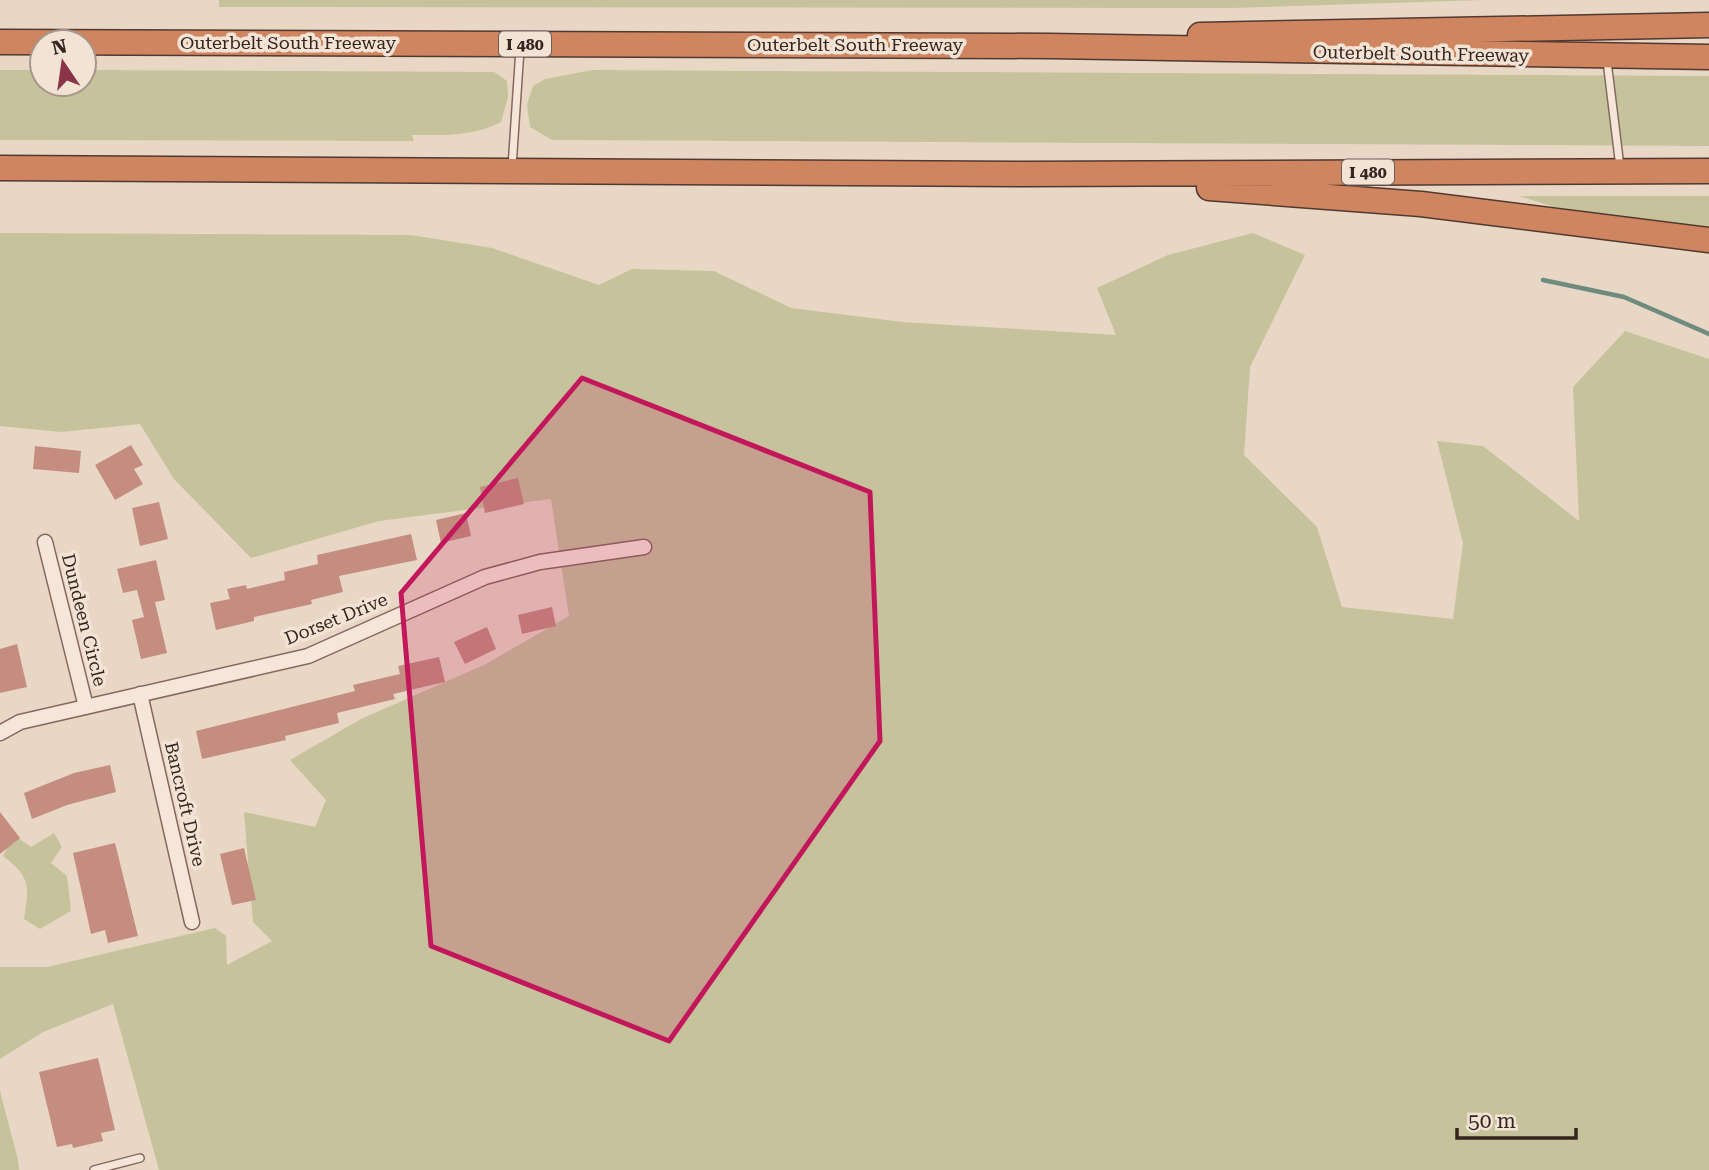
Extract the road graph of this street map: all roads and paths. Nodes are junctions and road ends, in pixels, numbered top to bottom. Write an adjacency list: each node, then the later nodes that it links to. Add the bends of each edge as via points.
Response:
1 (1709, 25): 4 (highway, via 1223,33)
2 (0, 42): 3 (highway, Outerbelt South Freeway / I 480)
3 (520, 44): 4 (highway, Outerbelt South Freeway / I 480); 8 (lane)
4 (1050, 46): 5 (highway, Outerbelt South Freeway / I 480)
5 (1606, 57): 6 (highway, Outerbelt South Freeway / I 480); 9 (lane)
6 (1709, 57)
7 (0, 168): 8 (highway, I 480)
8 (512, 171): 11 (highway, I 480)
9 (1621, 171): 10 (highway, I 480); 11 (highway, I 480)
10 (1709, 171)
11 (1027, 174): 12 (highway, via 1421,204)
12 (1593, 225): 13 (highway); 14 (highway)
13 (1709, 240)
14 (1709, 247)
15 (45, 542): 18 (street, Dundeen Circle)
16 (644, 547): 17 (street, Dorset Drive, via 540,562 485,577 308,656)
17 (140, 694): 18 (street, Dorset Drive); 20 (street, Bancroft Drive)
18 (86, 707): 19 (street, Dorset Drive, via 20,722)
19 (0, 733)
20 (192, 922)
21 (140, 1158): 22 (lane)
22 (94, 1170)

